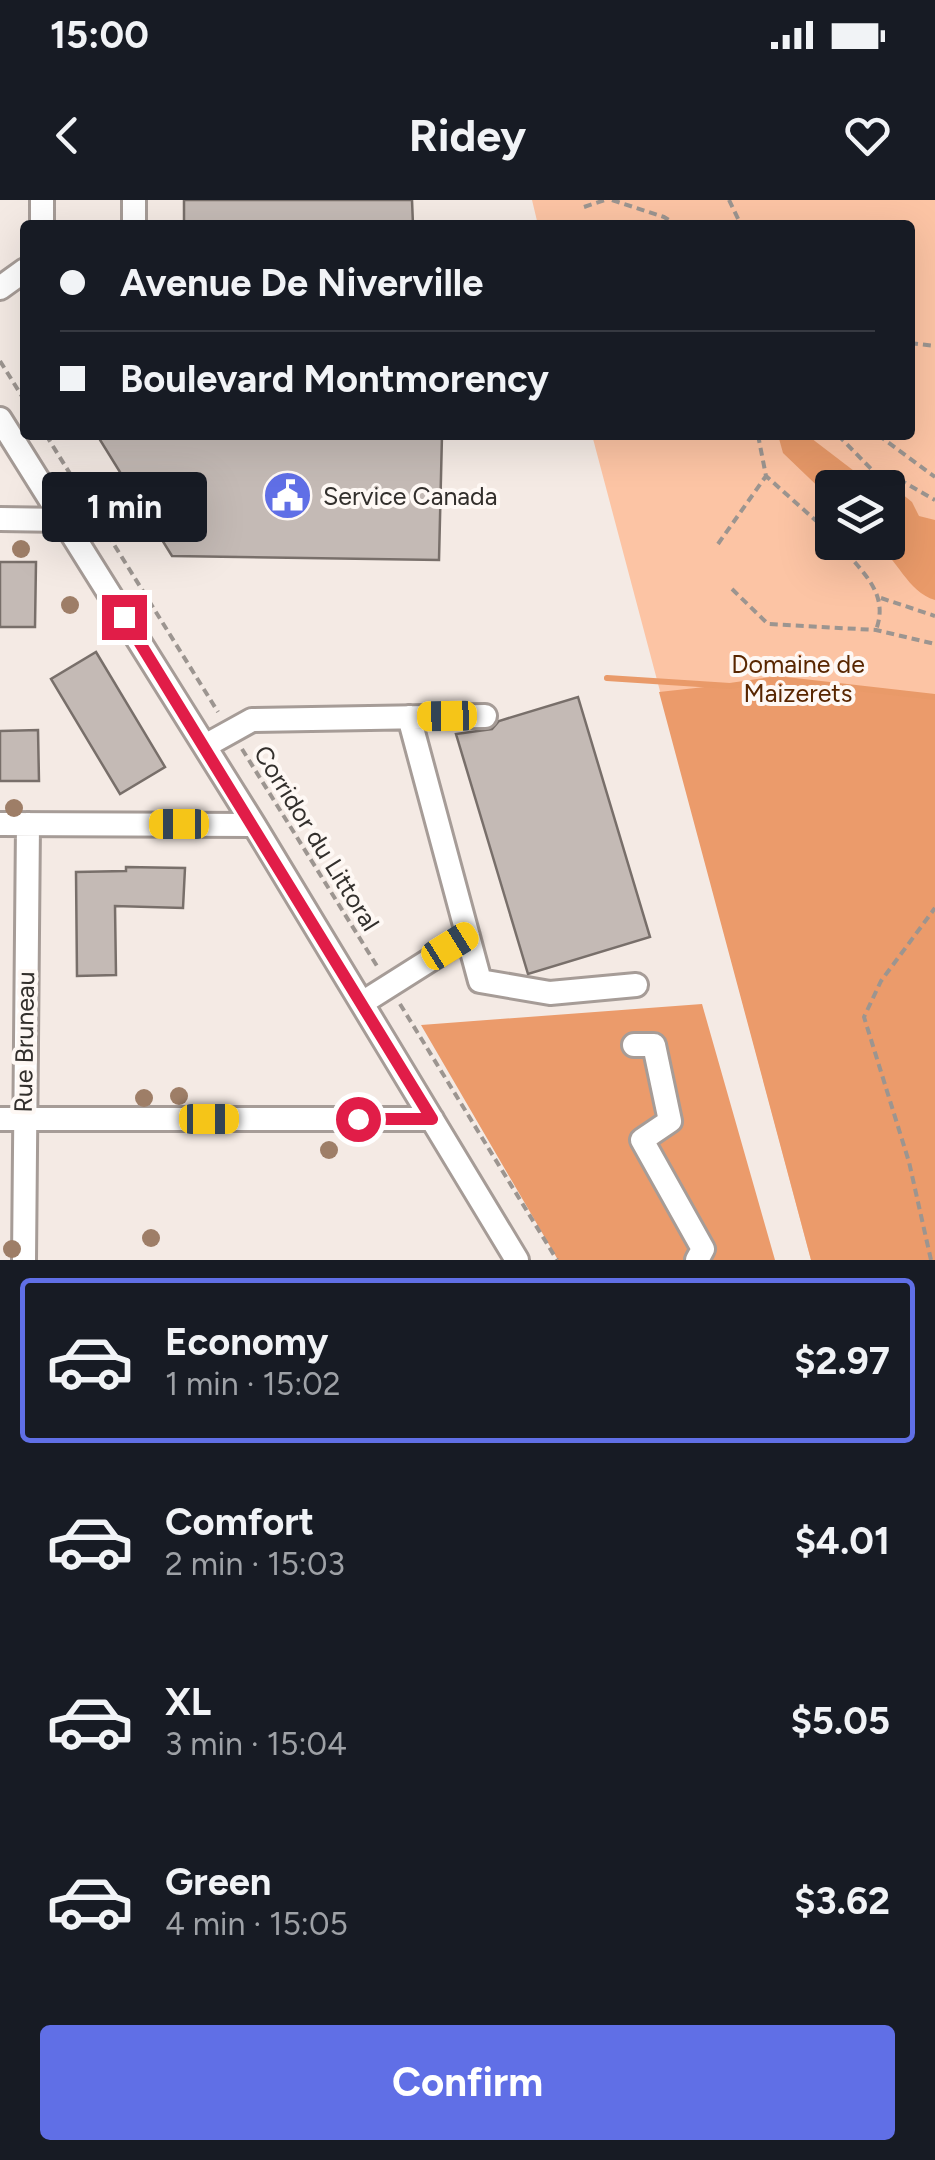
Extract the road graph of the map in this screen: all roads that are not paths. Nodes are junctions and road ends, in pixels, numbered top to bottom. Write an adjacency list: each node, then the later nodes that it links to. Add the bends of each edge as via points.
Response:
1 (0, 419): 3 (street)
2 (0, 519): 3 (street)
3 (64, 520): 6 (street)
4 (485, 716): 5 (street)
5 (409, 717): 6 (street, via 252,720); 10 (street)
6 (205, 746): 9 (street)
7 (0, 824): 8 (street)
8 (28, 824): 9 (street); 14 (street, Rue Bruneau)
9 (254, 824): 12 (street)
10 (468, 936): 11 (street, via 480,981 550,993); 12 (street)
11 (636, 985)
12 (362, 1003): 15 (street)
13 (634, 1045): 18 (street, via 654,1045 670,1121 642,1140 702,1249)
14 (12, 1119): 15 (street); 16 (street, Rue Bruneau)
15 (432, 1119): 17 (street)
16 (24, 1260)
17 (517, 1260)
18 (698, 1260)

